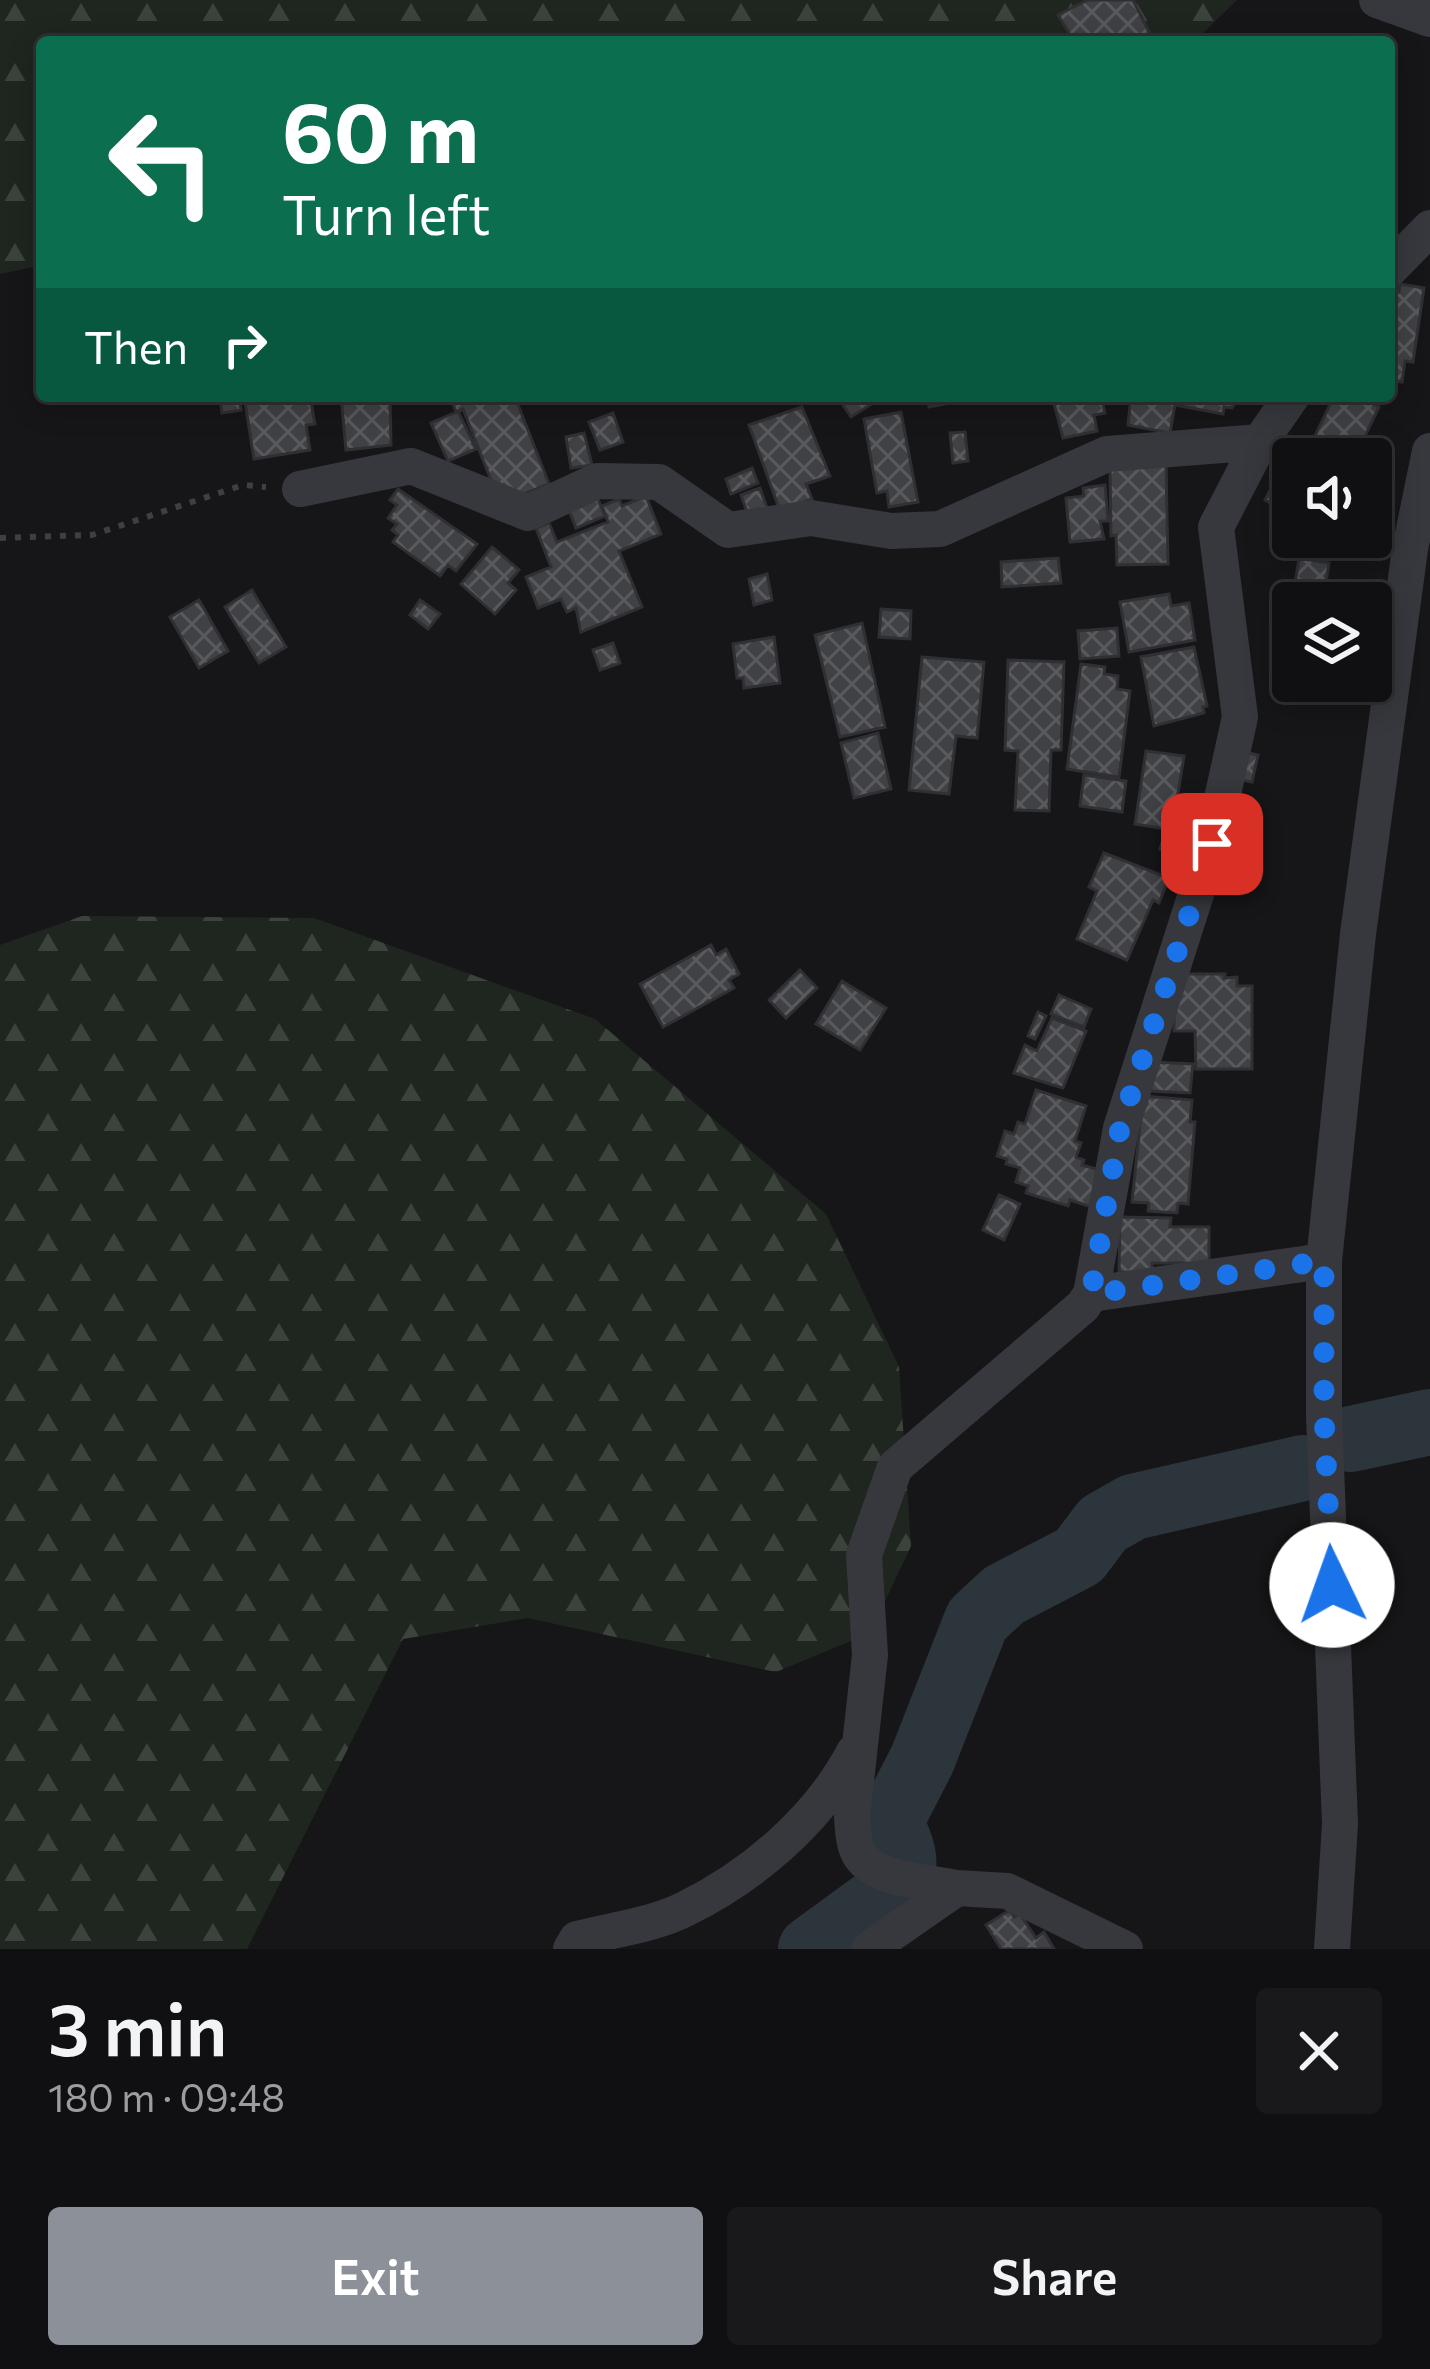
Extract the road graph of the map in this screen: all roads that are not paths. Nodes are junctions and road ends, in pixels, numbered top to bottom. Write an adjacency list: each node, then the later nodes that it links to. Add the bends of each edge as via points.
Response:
1 (1377, 0): 2 (street)
2 (1430, 19)
3 (1430, 228): 4 (street)
4 (1395, 264)
5 (1288, 402): 6 (street)
6 (1260, 442): 8 (street, via 1107,454 940,529 891,531 812,518 728,530 658,482 597,481 528,513 411,466); 10 (street, via 1216,527 1240,717 1212,844 1120,1128)
7 (1430, 451): 9 (street, via 1358,934)
8 (299, 489)
9 (1324, 1261): 10 (street); 16 (street, via 1340,1824)
10 (1091, 1294): 11 (street, via 895,1467 864,1555 870,1655)
11 (861, 1739): 12 (street, via 852,1817 860,1856 887,1873); 13 (street, via 836,1786 761,1862 682,1911 577,1939)
12 (942, 1885): 14 (street); 15 (street, via 1007,1891)
13 (571, 1949)
14 (869, 1949)
15 (1125, 1949)
16 (1332, 1949)

